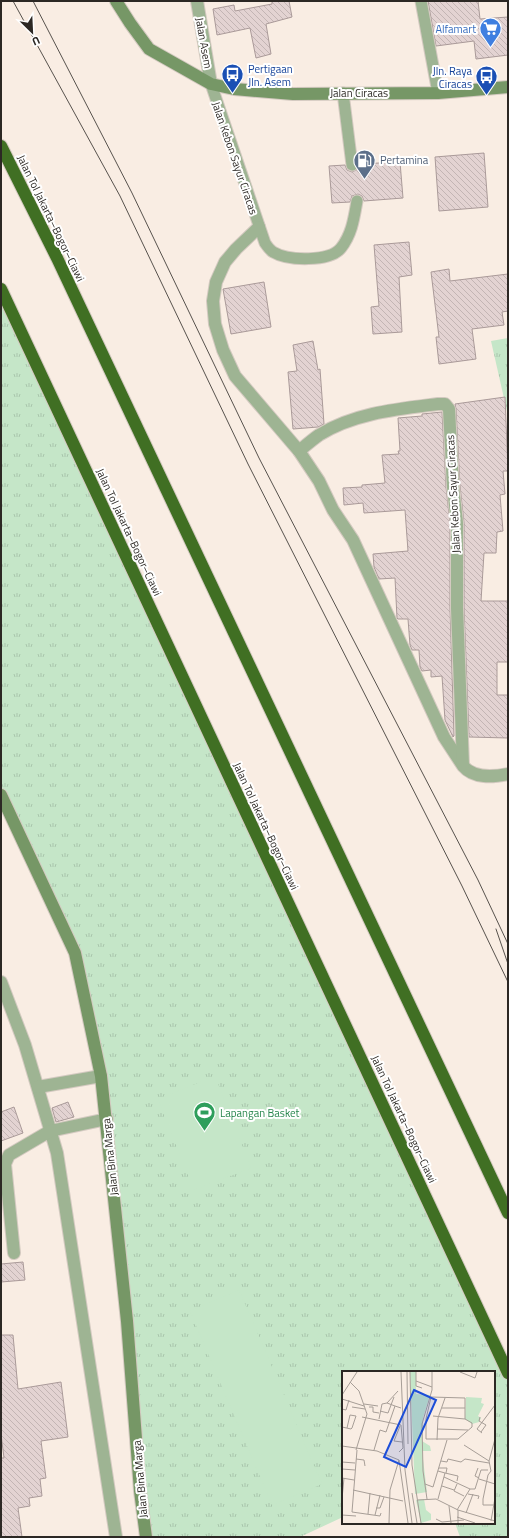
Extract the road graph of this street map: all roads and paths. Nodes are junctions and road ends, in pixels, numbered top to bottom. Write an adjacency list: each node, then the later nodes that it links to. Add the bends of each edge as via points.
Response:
1 (116, 1): 4 (street, Jalan Ciracas, via 149,49)
2 (197, 1): 4 (street, Jalan Asem)
3 (421, 1): 7 (lane)
4 (211, 84): 6 (street, Jalan Ciracas, via 234,89 293,94); 11 (lane, Jalan Kebon Sayur Ciracas)
5 (508, 87): 7 (street, Jalan Ciracas)
6 (343, 93): 7 (street, Jalan Ciracas); 9 (lane)
7 (438, 93)
8 (1, 146): 22 (highway, Jalan Tol Jakarta–Bogor–Ciawi, via 57,258)
9 (352, 165)
10 (357, 201): 11 (lane, via 350,234 340,249 321,258 288,257 273,252 265,243)
11 (259, 227): 13 (street, Jalan Kebon Sayur Ciracas, via 225,262 216,282 213,301 215,324 234,376)
12 (1, 290): 24 (highway, Jalan Tol Jakarta–Bogor–Ciawi)
13 (299, 451): 14 (street, Jalan Kebon Sayur Ciracas, via 319,480 333,510 353,540 444,737); 14 (street, Jalan Kebon Sayur Ciracas, via 319,435 339,425 382,411 438,404 445,404 449,409 457,523 457,608)
14 (463, 766): 15 (street, Jalan Kebon Sayur Ciracas, via 475,775 496,777)
15 (508, 774)
16 (1, 795): 18 (street, Jalan Bina Marga, via 75,953)
17 (1, 982): 19 (street)
18 (101, 1076): 19 (street); 20 (street, Jalan Bina Marga)
19 (38, 1087): 21 (street)
20 (107, 1119): 21 (street); 26 (street, Jalan Bina Marga)
21 (50, 1130): 23 (street, via 6,1159); 25 (street, via 57,1153)
22 (508, 1213)
23 (14, 1253)
24 (508, 1373)
25 (116, 1537)
26 (146, 1537)

